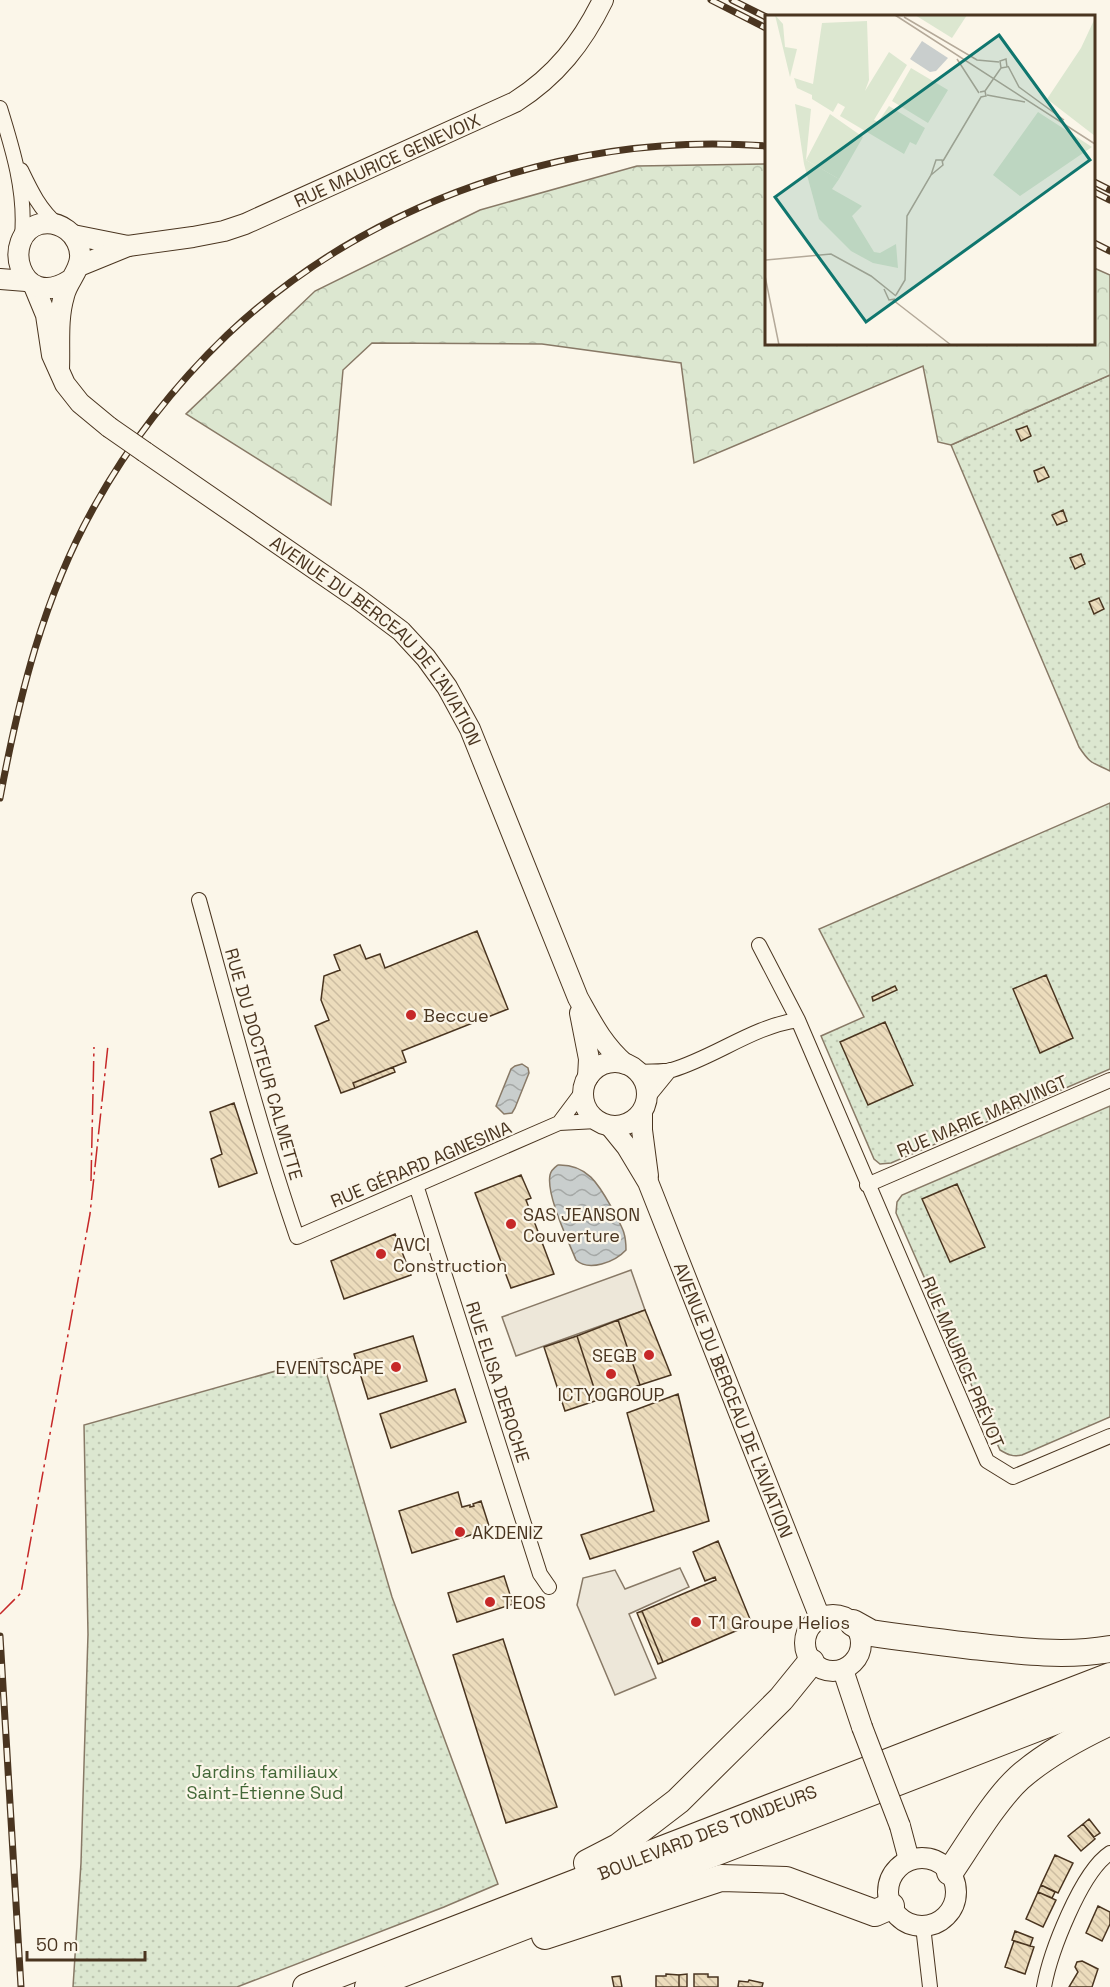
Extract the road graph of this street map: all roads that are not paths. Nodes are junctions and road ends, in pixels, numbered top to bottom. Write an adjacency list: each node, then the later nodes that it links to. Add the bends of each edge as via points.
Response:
1 (603, 0): 6 (street, RUE MAURICE GENEVOIX, via 568,57 542,84 515,102 245,224 194,237)
2 (0, 108): 3 (street)
3 (16, 161): 4 (street, via 36,201); 5 (street, via 23,206)
4 (65, 230): 5 (street, via 48,223 38,225); 6 (street); 8 (street, via 78,245 80,255)
5 (19, 241): 7 (street); 10 (street, via 16,265)
6 (128, 246): 8 (street)
7 (0, 258)
8 (75, 273): 10 (street, via 60,287 48,289); 11 (street, via 64,295 61,313)
9 (0, 279): 10 (street)
10 (30, 284): 11 (street, AVENUE DU BERCEAU DE L'AVIATION, via 46,315 52,355)
11 (59, 369): 14 (street, AVENUE DU BERCEAU DE L'AVIATION, bridge, via 72,394 109,427 357,598 401,632 426,658 470,729)
12 (199, 900): 26 (street, RUE DU DOCTEUR CALMETTE)
13 (759, 945): 15 (street)
14 (579, 998): 16 (street, AVENUE DU BERCEAU DE L'AVIATION, via 610,1051); 19 (street, AVENUE DU BERCEAU DE L'AVIATION, via 589,1059)
15 (798, 1020): 17 (street, via 779,1023); 25 (street)
16 (632, 1068): 17 (street); 19 (street, via 602,1064 593,1070); 20 (street, via 648,1087)
17 (670, 1070): 20 (street)
18 (1110, 1080): 25 (street, RUE MARIE MARVINGT)
19 (586, 1084): 21 (street, RUE GÉRARD AGNESINA); 22 (street, via 586,1111)
20 (645, 1104): 22 (street, via 627,1125); 23 (street, AVENUE DU BERCEAU DE L'AVIATION, via 642,1130)
21 (559, 1123): 22 (street, RUE GÉRARD AGNESINA); 24 (street, RUE GÉRARD AGNESINA)
22 (603, 1124): 23 (street, AVENUE DU BERCEAU DE L'AVIATION, via 627,1147)
23 (648, 1182): 29 (street, AVENUE DU BERCEAU DE L'AVIATION)
24 (416, 1185): 26 (street, RUE GÉRARD AGNESINA); 28 (street, RUE ELISA DEROCHE, via 540,1574)
25 (867, 1185): 27 (street, RUE MAURICE PRÉVOT, via 987,1461 1013,1476)
26 (297, 1237)
27 (1110, 1436)
28 (549, 1587)
29 (820, 1618): 30 (street, via 840,1616); 32 (street, via 806,1633 804,1643)
30 (853, 1623): 31 (highway, via 871,1633 1001,1649 1091,1653); 33 (street, via 859,1633 860,1649 852,1664)
31 (1110, 1649)
32 (812, 1662): 33 (street, via 826,1671); 42 (highway, via 782,1699 678,1801 618,1847)
33 (843, 1670): 38 (street, bridge)
34 (1110, 1676): 42 (highway, BOULEVARD DES TONDEURS)
35 (1110, 1700): 44 (highway, BOULEVARD DES TONDEURS)
36 (1110, 1722): 39 (highway, via 1055,1751 1018,1779)
37 (1110, 1854): 47 (street, via 1095,1867 1082,1887 1053,1951)
38 (909, 1860): 39 (street, via 933,1859); 40 (street, via 890,1880)
39 (950, 1872): 41 (street, via 956,1889 952,1908 939,1921)
40 (891, 1906): 41 (street, via 903,1920); 45 (highway, via 875,1913 786,1880 721,1878)
41 (923, 1926): 46 (street)
42 (449, 1932): 43 (highway, BOULEVARD DES TONDEURS)
43 (306, 1987)
44 (368, 1987)
45 (389, 1987)
46 (930, 1987)
47 (1044, 1987)

